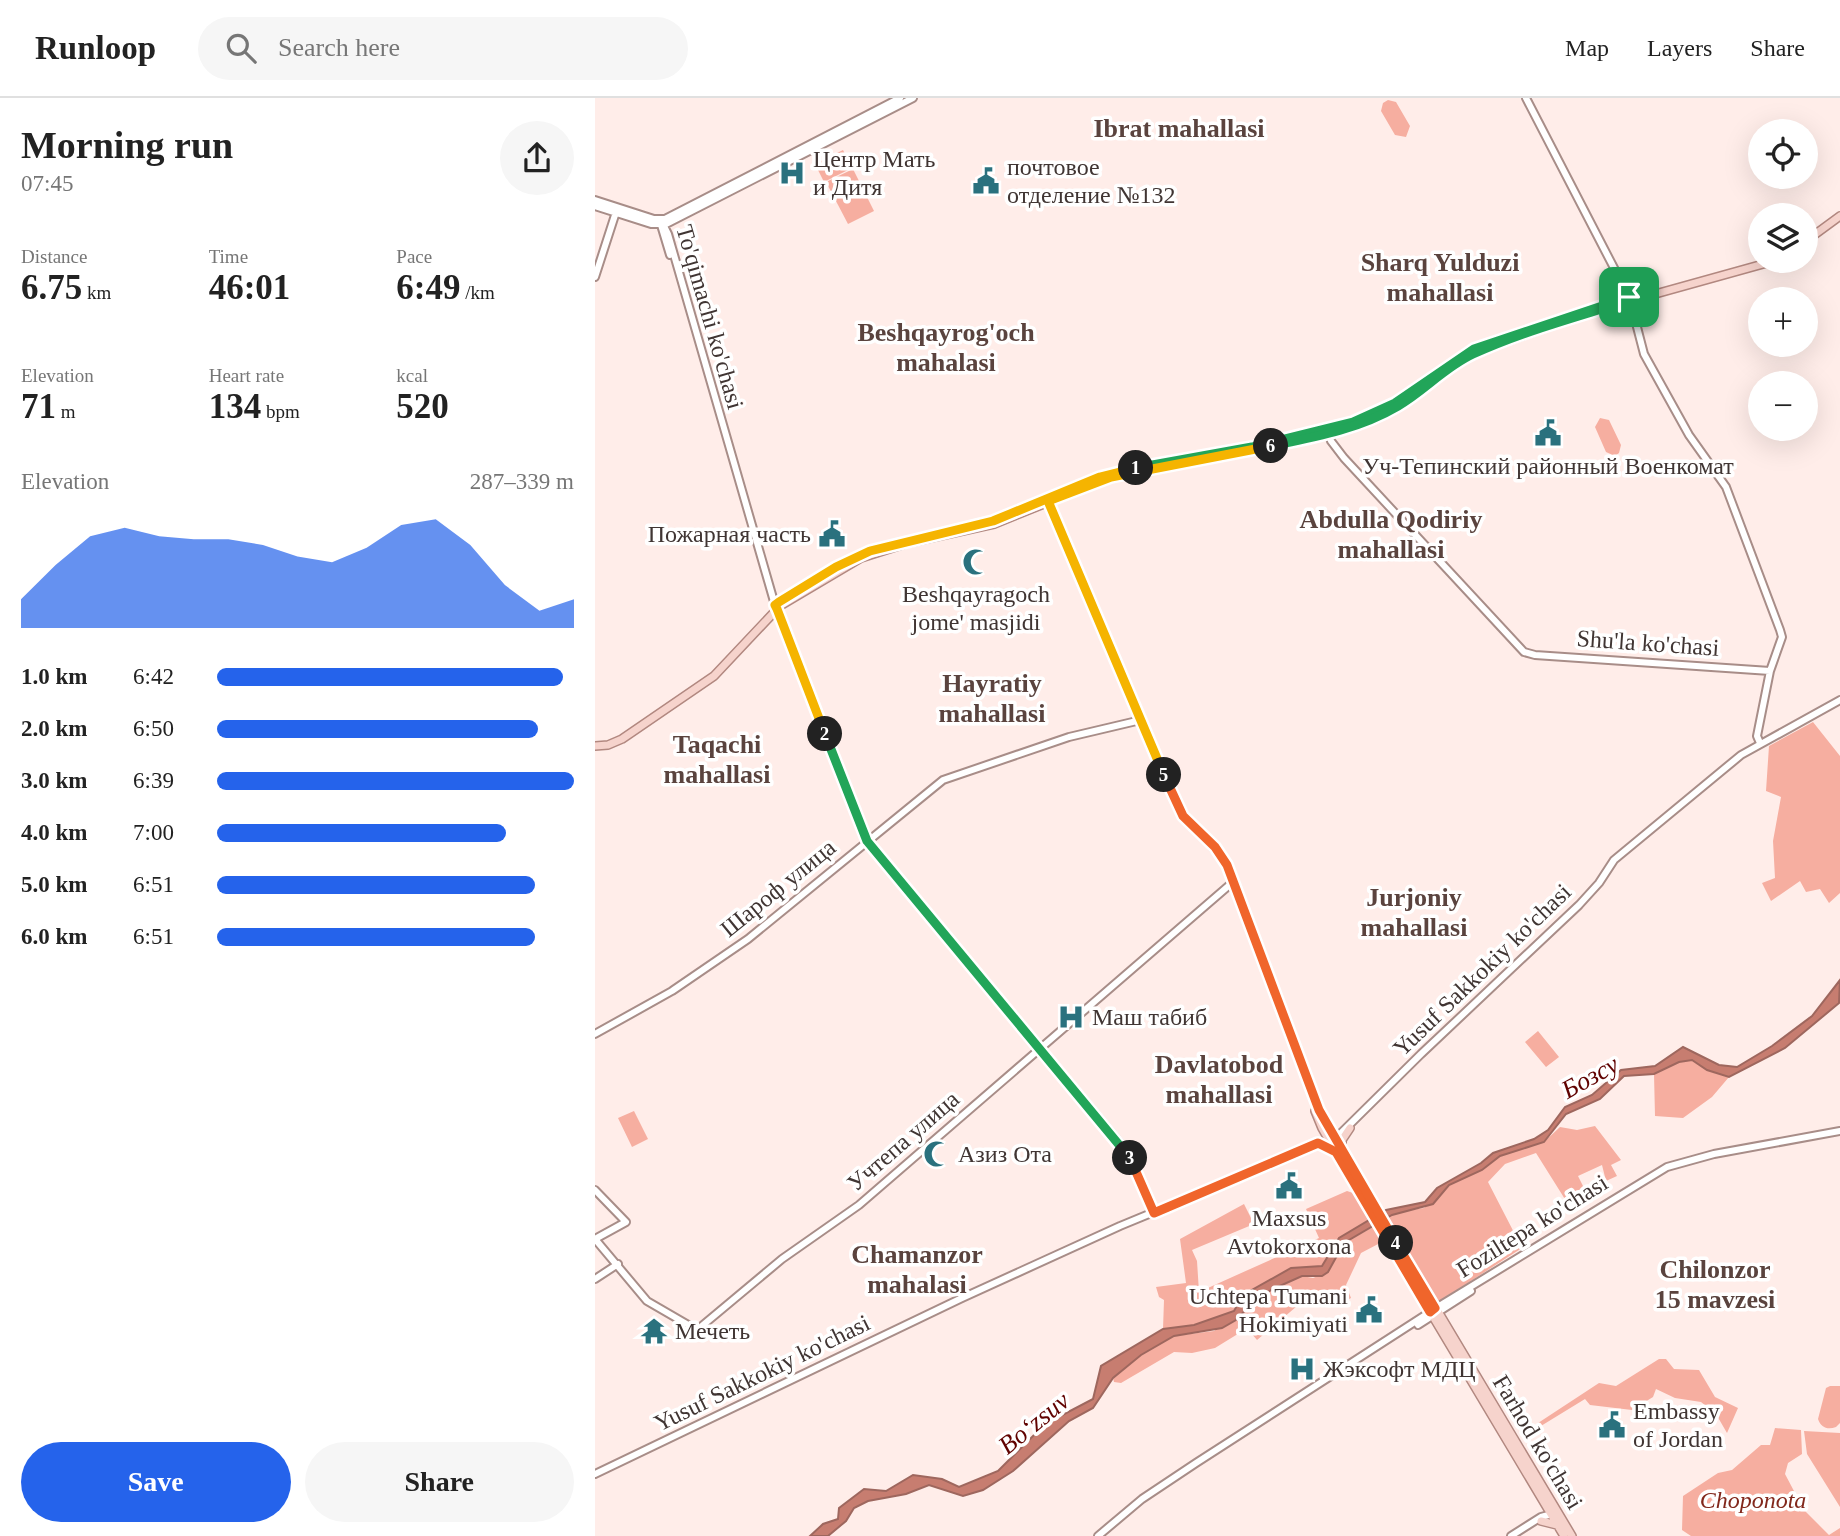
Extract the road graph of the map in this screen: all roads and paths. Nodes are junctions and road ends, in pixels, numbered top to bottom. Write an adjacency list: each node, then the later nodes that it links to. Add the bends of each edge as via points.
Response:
1 (900, 98): 8 (main road)
2 (913, 98): 8 (main road)
3 (1526, 98): 13 (main road)
4 (595, 200): 8 (main road)
5 (595, 206): 6 (main road)
6 (616, 212): 8 (main road); 12 (main road)
7 (1840, 218): 9 (main road)
8 (663, 223): 16 (main road, To'qimachi ko'chasi)
9 (1818, 234)
10 (1748, 265): 13 (main road)
11 (1748, 268): 13 (main road)
12 (595, 277)
13 (1629, 299): 14 (main road, via 1509,338 1466,358 1389,411); 17 (main road, via 1644,354 1689,435 1726,487 1782,637)
14 (1329, 432): 15 (main road, via 1111,477); 17 (main road, Shu'la ko'chasi, via 1344,458 1524,652)
15 (1046, 501): 16 (main road, via 994,524 861,558); 19 (main road)
16 (775, 607): 21 (main road, via 714,676 622,739); 22 (main road, To'qimachi ko'chasi)
17 (1770, 671): 20 (main road, via 1757,736)
18 (1840, 701): 20 (main road, Yusuf Sakkokiy ko'chasi)
19 (1140, 720): 22 (main road, Шароф улица, via 1069,737 943,780); 23 (main road, via 1178,807 1219,852)
20 (1760, 743): 26 (main road, Yusuf Sakkokiy ko'chasi, via 1614,860 1579,905)
21 (595, 744)
22 (867, 841): 24 (main road, Шароф улица, via 748,939 672,991); 25 (main road, To'qimachi ko'chasi)
23 (1231, 884): 25 (main road, Учтепа улица); 27 (main road); 30 (main road)
24 (595, 1034)
25 (1040, 1048): 34 (main road, To'qimachi ko'chasi, via 1126,1151); 36 (main road, Учтепа улица, via 859,1205 782,1259 697,1330 647,1301)
26 (1381, 1093): 28 (main road, Yusuf Sakkokiy ko'chasi); 30 (main road, Yusuf Sakkokiy ko'chasi)
27 (1322, 1128): 30 (main road); 31 (main road)
28 (1349, 1128): 30 (main road, Yusuf Sakkokiy ko'chasi); 32 (main road)
29 (1840, 1133): 38 (main road, Foziltepa ko'chasi, via 1714,1155 1668,1169)
30 (1330, 1137): 31 (main road, Yusuf Sakkokiy ko'chasi); 32 (main road, Farhod ko'chasi)
31 (1317, 1142): 32 (main road); 34 (main road, Yusuf Sakkokiy ko'chasi)
32 (1339, 1152): 38 (main road, Farhod ko'chasi)
33 (595, 1190): 35 (main road, via 627,1222)
34 (1154, 1213): 39 (main road, Yusuf Sakkokiy ko'chasi, via 962,1298)
35 (595, 1239): 36 (main road, Учтепа улица)
36 (618, 1264): 37 (main road)
37 (595, 1279)
38 (1434, 1312): 40 (main road, Farhod ko'chasi); 44 (main road, Foziltepa ko'chasi, via 1195,1462)
39 (595, 1474)
40 (1548, 1502): 41 (main road, Farhod ko'chasi); 42 (main road); 43 (main road, Farhod ko'chasi)
41 (1551, 1514): 42 (main road); 43 (main road, Farhod ko'chasi)
42 (1541, 1519): 43 (main road); 45 (main road); 46 (main road)
43 (1561, 1524): 47 (main road, Farhod ko'chasi); 48 (main road, Farhod ko'chasi)
44 (1100, 1536)
45 (1511, 1536)
46 (1519, 1536)
47 (1564, 1536)
48 (1572, 1536)

